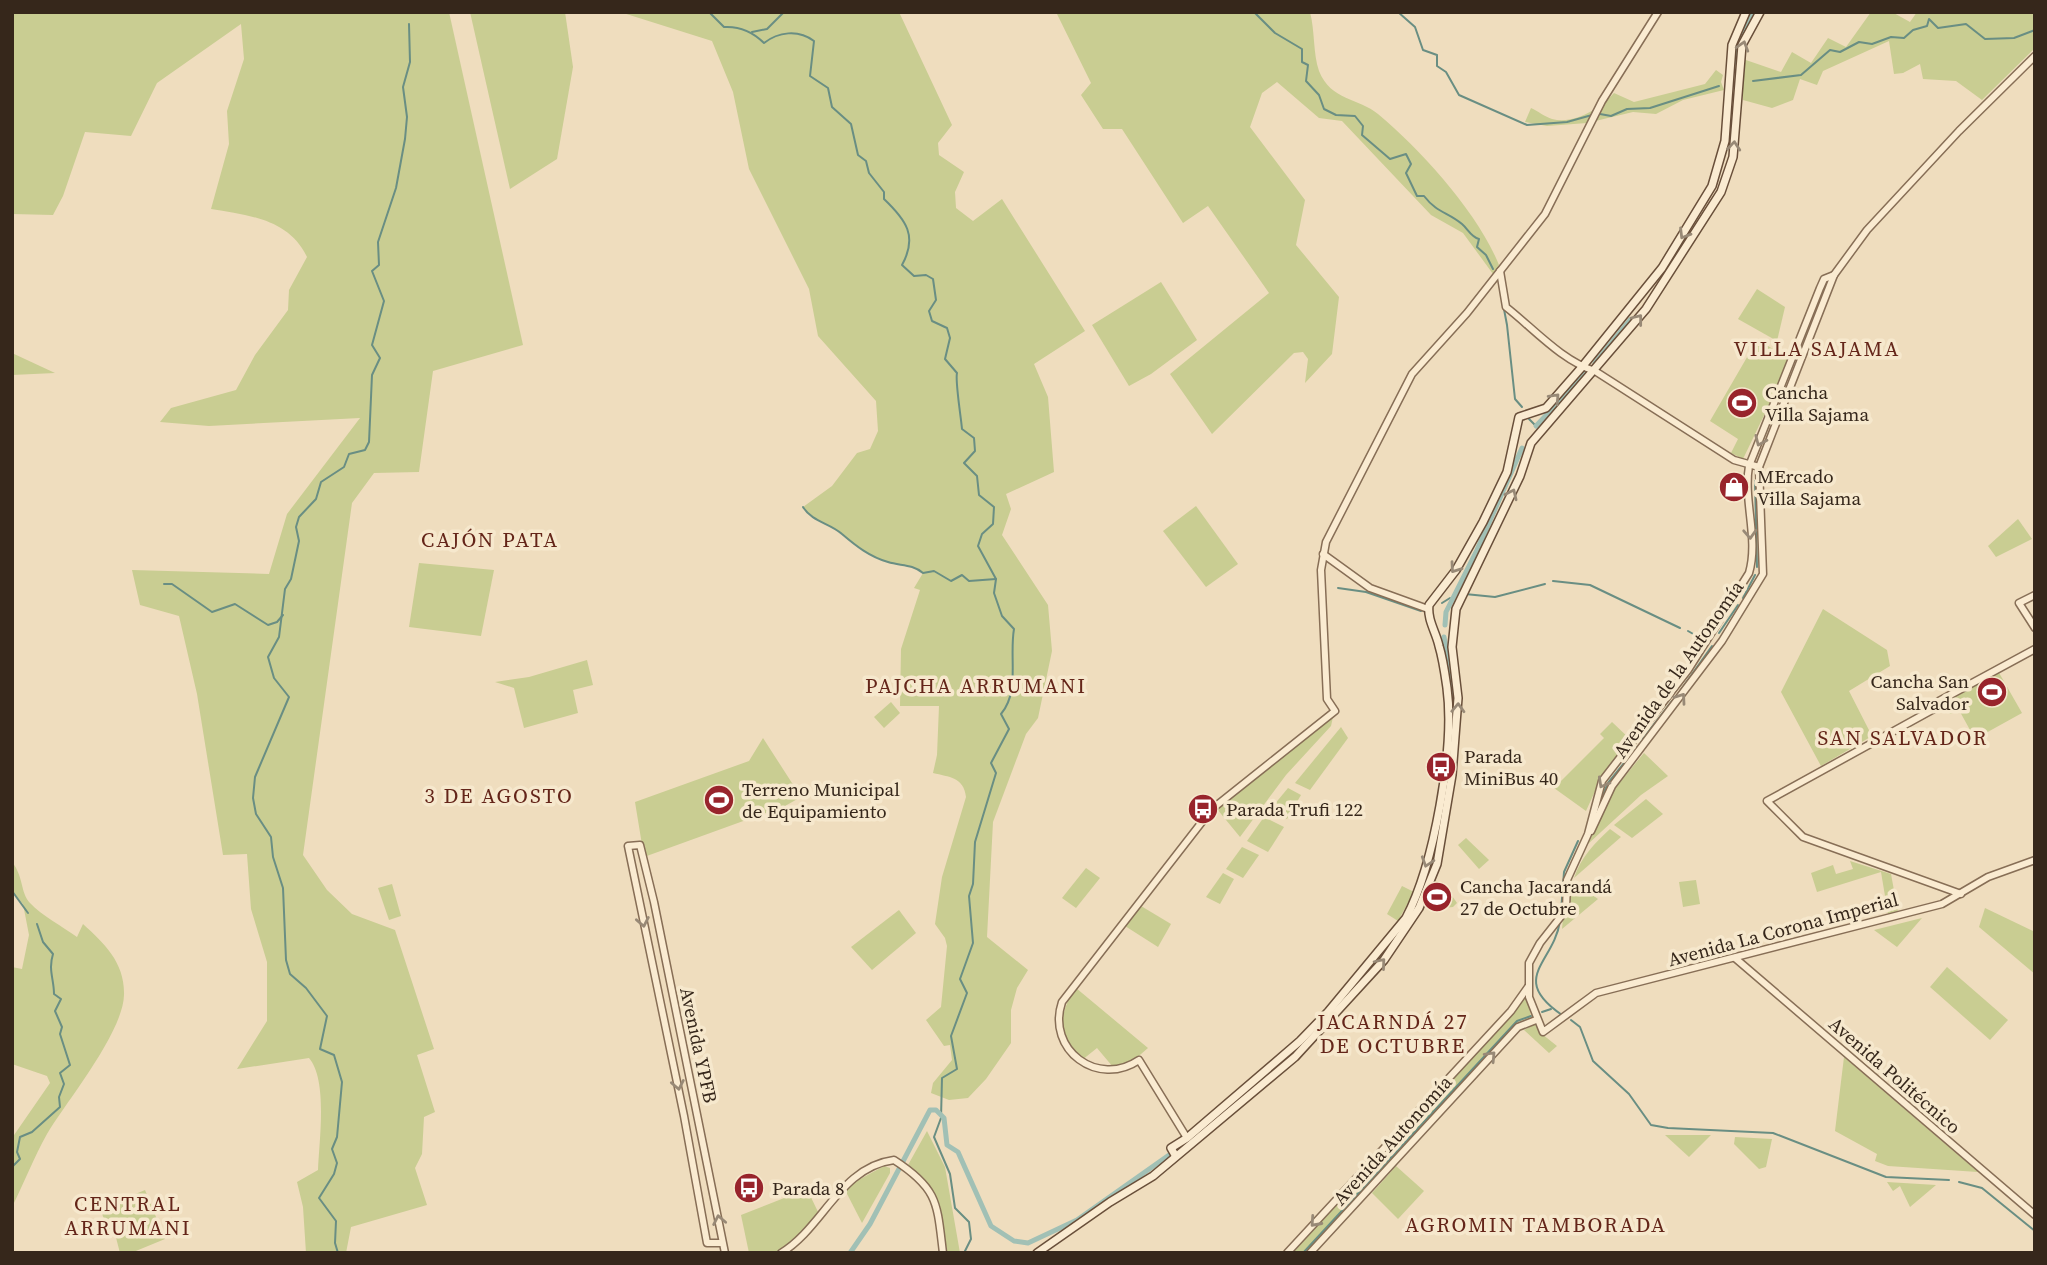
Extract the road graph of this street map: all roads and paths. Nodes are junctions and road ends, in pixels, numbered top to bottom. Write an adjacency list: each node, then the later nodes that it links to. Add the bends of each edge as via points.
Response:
1 (1658, 12): 7 (street, via 1602,101 1549,208)
2 (1746, 12): 5 (main road, via 1732,46)
3 (1760, 12): 6 (main road, one-way to 3, via 1742,46)
4 (2035, 56): 8 (street, Avenida de la Autonomía, via 1867,230)
5 (1729, 83): 6 (main road); 9 (main road, one-way to 9, via 1718,175 1662,268)
6 (1738, 83): 10 (main road, one-way to 6, via 1666,282 1721,192 1733,158)
7 (1500, 271): 9 (street, via 1506,307); 13 (street, via 1412,374)
8 (1834, 275): 11 (street, Avenida de la Autonomía, one-way to 11, via 1820,288); 12 (street, Avenida de la Autonomía)
9 (1582, 367): 10 (street); 15 (main road, via 1546,408 1519,417 1507,472 1483,522)
10 (1595, 371): 11 (street); 17 (main road, one-way to 10, via 1456,609 1520,477 1531,443)
11 (1749, 466): 12 (street); 20 (street, Avenida de la Autonomía, one-way to 20, via 1749,573 1688,670)
12 (1759, 467): 21 (street, Avenida de la Autonomía, one-way to 12, via 1612,786 1731,629 1763,574)
13 (1323, 554): 15 (street, via 1380,592); 29 (street, via 1327,698 1335,711 1212,809 1062,1002 1059,1027 1073,1056 1092,1068 1108,1071 1139,1060)
14 (2035, 595): 16 (street, via 2019,603)
15 (1428, 609): 18 (main road)
16 (2035, 628)
17 (1452, 630): 18 (main road); 30 (main road, one-way to 17, via 1199,1138 1307,1045 1384,960 1419,908 1437,864 1450,789 1458,698)
18 (1435, 633): 29 (main road, one-way to 29, via 1447,688 1447,726 1434,841 1413,905 1328,1012)
19 (2035, 649): 25 (street, via 1767,802 1803,837)
20 (1635, 740): 21 (street, Avenida Autonomía, one-way to 21, via 1602,781)
21 (1588, 834): 27 (street, Avenida Autonomía, via 1567,880 1566,910 1529,963)
22 (629, 855): 23 (street); 23 (street, Avenida YPFB, via 628,846 640,845); 32 (street, Avenida YPFB, one-way to 32, via 707,1243)
23 (643, 858): 32 (street, Avenida YPFB, one-way to 23)
24 (2035, 860): 25 (street, Avenida La Corona Imperial, via 1988,877)
25 (1961, 894): 26 (street, Avenida La Corona Imperial, via 1942,904)
26 (1735, 958): 28 (street, Avenida La Corona Imperial, via 1590,995 1544,1032); 31 (street, Avenida Politécnico)
27 (1528, 987): 28 (street, Avenida Autonomía); 37 (street, Avenida Autonomía, one-way to 37, via 1511,1011)
28 (1536, 1020): 38 (street, Avenida Autonomía, one-way to 28, via 1517,1027)
29 (1187, 1138): 30 (main road)
30 (1173, 1152): 36 (main road, via 1153,1176)
31 (2035, 1215)
32 (723, 1243): 33 (street, Avenida YPFB)
33 (725, 1253)
34 (781, 1253): 35 (street, via 807,1232 845,1185 889,1161 920,1179 936,1200)
35 (943, 1253)
36 (1037, 1253)
37 (1287, 1253)
38 (1310, 1253)

